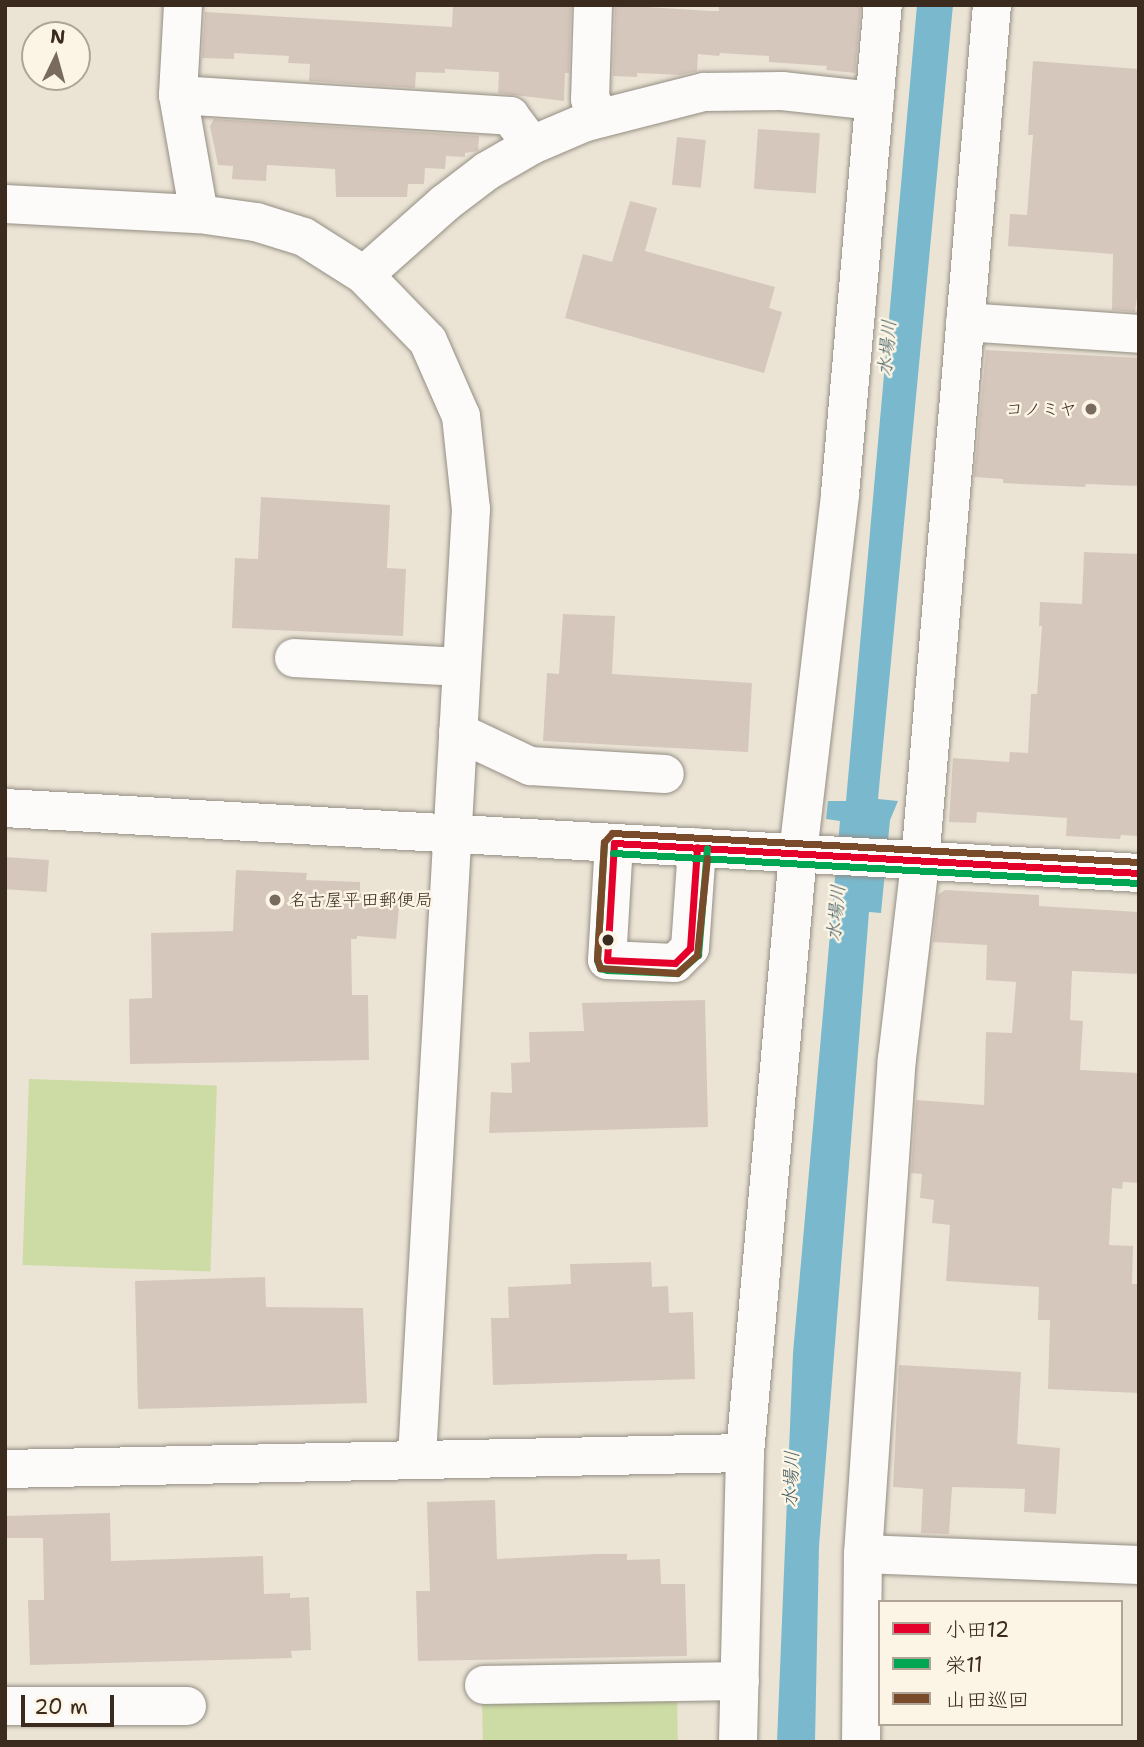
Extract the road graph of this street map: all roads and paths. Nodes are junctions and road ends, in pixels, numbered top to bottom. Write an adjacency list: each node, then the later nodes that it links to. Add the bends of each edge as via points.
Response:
1 (183, 5): 5 (street)
2 (593, 5): 7 (street, via 590,99)
3 (883, 5): 6 (street)
4 (992, 5): 12 (street)
5 (178, 95): 8 (street, via 510,116); 10 (street)
6 (874, 101): 7 (street, via 782,91 704,92); 22 (street)
7 (602, 118): 8 (street)
8 (532, 145): 11 (street, via 486,171)
9 (5, 204): 10 (street)
10 (199, 214): 11 (street, via 256,222 304,236)
11 (365, 275): 15 (street, via 428,341 461,416 471,509)
12 (965, 322): 13 (street); 23 (street)
13 (1139, 334)
14 (294, 658): 15 (street)
15 (461, 667): 16 (street)
16 (458, 732): 17 (street, via 530,766); 19 (street)
17 (665, 774)
18 (5, 808): 19 (street)
19 (451, 833): 20 (street); 26 (street)
20 (614, 843): 21 (street); 21 (street, via 607,960 675,963 690,948)
21 (697, 847): 22 (street)
22 (807, 854): 23 (street); 25 (street)
23 (912, 861): 24 (street); 28 (street)
24 (1139, 873)
25 (745, 1453): 26 (street); 30 (street)
26 (417, 1458): 27 (street)
27 (5, 1469)
28 (863, 1554): 29 (street); 35 (street)
29 (1139, 1565)
30 (740, 1681): 31 (street); 34 (street)
31 (484, 1685)
32 (5, 1706): 33 (street)
33 (187, 1706)
34 (738, 1742)
35 (861, 1742)

